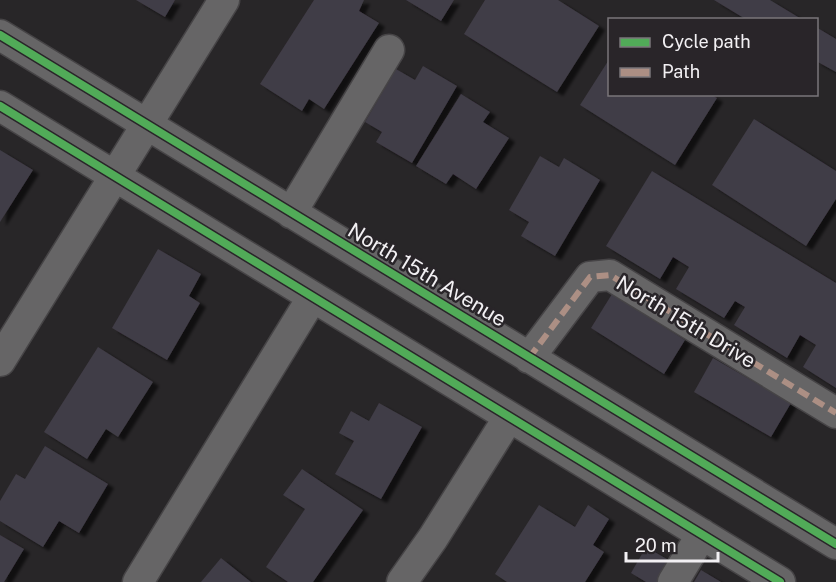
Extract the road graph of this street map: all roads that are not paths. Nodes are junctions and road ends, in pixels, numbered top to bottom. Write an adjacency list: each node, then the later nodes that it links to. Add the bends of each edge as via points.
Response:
1 (224, 0): 5 (street)
2 (0, 35): 5 (street, North 15th Avenue)
3 (389, 50): 7 (street)
4 (0, 106): 6 (street)
5 (146, 125): 6 (street); 7 (street, North 15th Avenue)
6 (115, 176): 8 (street); 10 (street)
7 (291, 213): 9 (street, North 15th Avenue)
8 (312, 298): 12 (street); 15 (street)
9 (529, 358): 11 (street, North 15th Drive, via 590,277 610,275); 14 (street, North 15th Avenue)
10 (0, 361)
11 (836, 413)
12 (509, 417): 13 (street); 16 (street)
13 (702, 534): 17 (street); 18 (street)
14 (836, 544)
15 (138, 582)
16 (402, 582)
17 (673, 582)
18 (780, 582)

